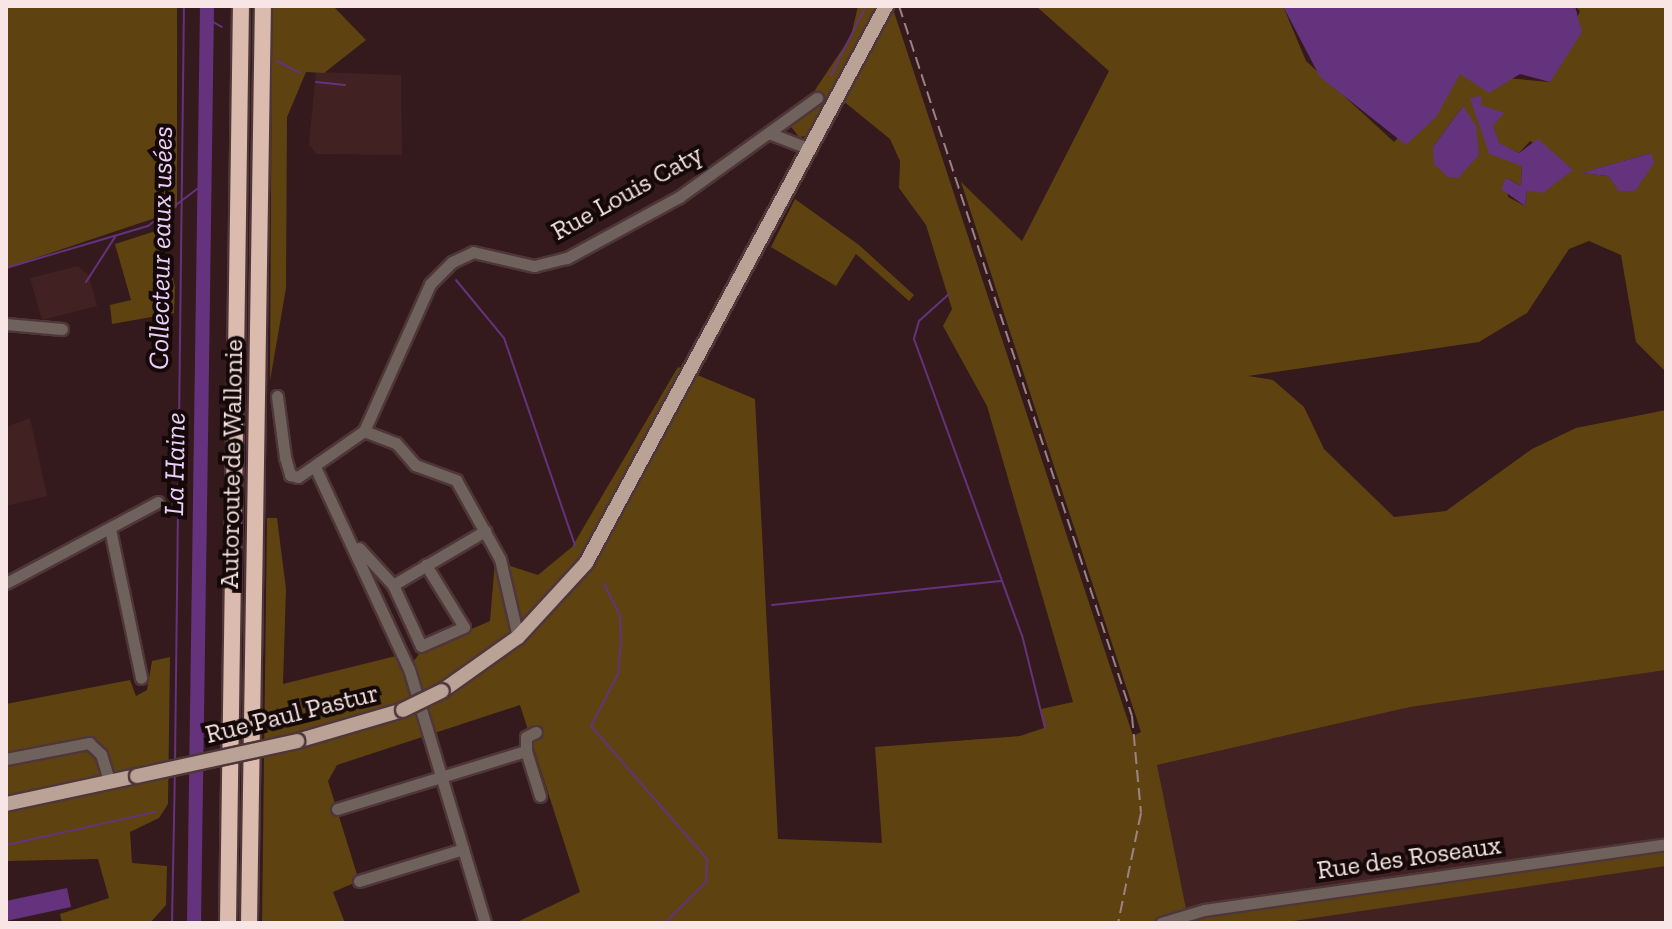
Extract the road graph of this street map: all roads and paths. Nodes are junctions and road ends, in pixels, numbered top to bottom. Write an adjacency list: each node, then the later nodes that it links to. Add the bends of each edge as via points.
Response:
1 (241, 6): 34 (highway, Autoroute de Wallonie)
2 (263, 6): 35 (highway, Autoroute de Wallonie)
3 (886, 6): 6 (main road)
4 (817, 98): 5 (street, Rue Louis Caty)
5 (769, 133): 6 (street); 10 (street, Rue Louis Caty, via 679,197 567,258 534,266 473,252 452,262 430,284)
6 (810, 149): 19 (main road, Rue Paul Pastur, via 586,563)
7 (6, 324): 8 (street)
8 (62, 329)
9 (277, 396): 11 (street, Rue Louis Caty, via 290,475)
10 (364, 431): 11 (street, Rue Louis Caty); 14 (street, via 396,443 415,465 456,480)
11 (316, 469): 15 (street)
12 (158, 502): 13 (street)
13 (110, 529): 17 (street); 22 (street)
14 (485, 531): 16 (street); 19 (street, via 500,559)
15 (353, 542): 18 (street); 21 (street)
16 (426, 565): 18 (street); 20 (street, via 464,627)
17 (6, 583)
18 (393, 585): 20 (street)
19 (518, 637): 27 (main road, Rue Paul Pastur, bridge, via 442,691 403,710 297,741)
20 (419, 645): 21 (street)
21 (409, 669): 26 (street)
22 (141, 678)
23 (536, 732): 24 (street, via 526,737)
24 (526, 751): 26 (street); 28 (street)
25 (6, 759): 27 (street, via 89,743 101,754)
26 (441, 777): 30 (street); 32 (street)
27 (109, 781): 29 (main road, Rue Paul Pastur)
28 (540, 796)
29 (6, 804)
30 (337, 809)
31 (1666, 844): 37 (street, Rue des Roseaux, via 1204,910)
32 (463, 849): 33 (street); 36 (street)
33 (359, 881)
34 (228, 923)
35 (249, 923)
36 (485, 923)
37 (1161, 923)

